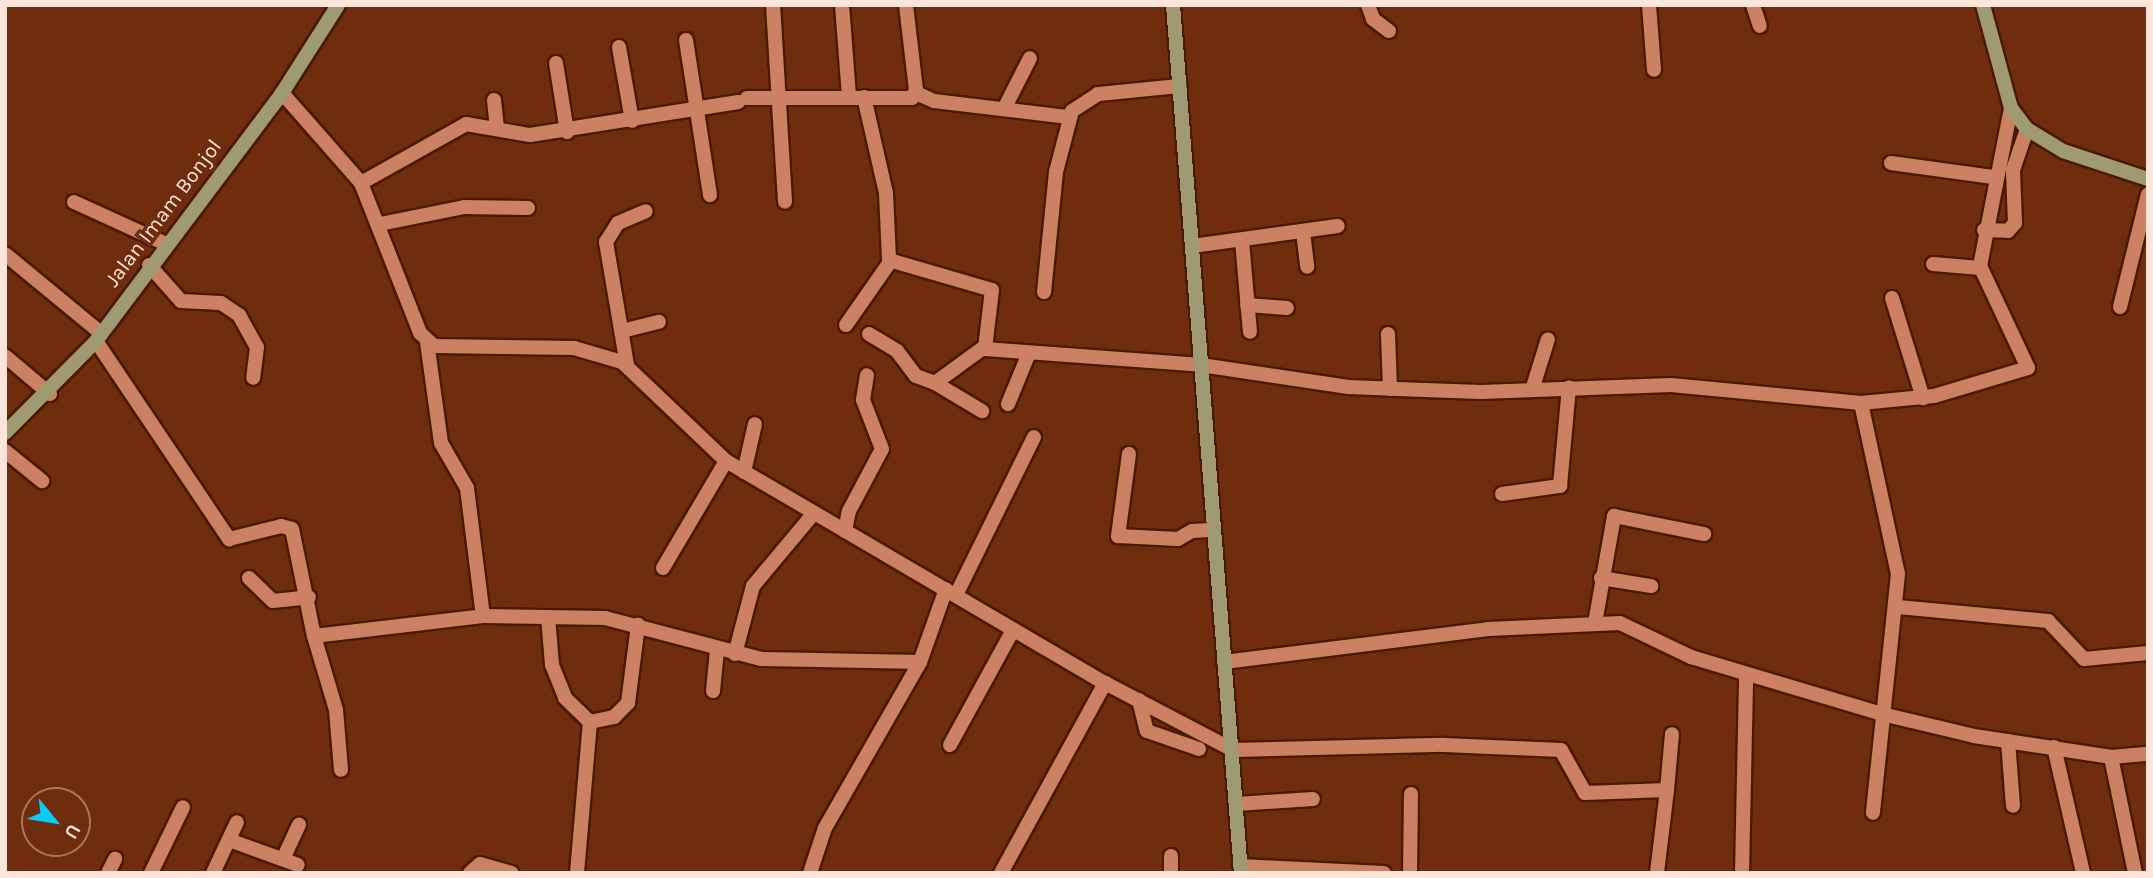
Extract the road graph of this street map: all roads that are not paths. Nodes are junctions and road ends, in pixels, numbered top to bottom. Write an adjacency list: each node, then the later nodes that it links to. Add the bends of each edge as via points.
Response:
1 (338, 5): 18 (main road, Jalan Imam Bonjol)
2 (773, 5): 20 (street)
3 (842, 5): 21 (street)
4 (906, 5): 19 (street)
5 (1173, 5): 17 (main road)
6 (1368, 5): 11 (street, via 1373,19)
7 (1649, 5): 16 (street)
8 (1753, 5): 10 (street)
9 (1983, 5): 23 (main road)
10 (1760, 26)
11 (1389, 31)
12 (686, 40): 25 (street)
13 (619, 47): 27 (street)
14 (1030, 58): 24 (street)
15 (556, 63): 30 (street)
16 (1654, 70)
17 (1180, 86): 26 (street, via 1091,96); 47 (main road)
18 (282, 93): 34 (street); 46 (main road, Jalan Imam Bonjol)
19 (916, 93): 21 (street); 24 (street)
20 (780, 96): 21 (street); 25 (street); 38 (street)
21 (856, 97): 49 (street, via 886,193)
22 (494, 100): 28 (street)
23 (2011, 108): 29 (main road); 32 (street)
24 (1004, 109): 26 (street)
25 (695, 110): 27 (street); 36 (street)
26 (1069, 117): 54 (street)
27 (632, 121): 30 (street)
28 (498, 129): 30 (street); 34 (street, via 452,128)
29 (2028, 129): 33 (main road, via 2063,151); 43 (street, via 2013,170 2015,223 2008,231)
30 (567, 132)
31 (1891, 163): 32 (street)
32 (1993, 177): 43 (street)
33 (2148, 179)
34 (361, 183): 41 (street)
35 (2148, 194): 57 (street)
36 (710, 195)
37 (74, 202): 46 (street)
38 (785, 202)
39 (528, 208): 41 (street, via 464,207)
40 (646, 211): 61 (street, via 606,237)
41 (380, 224): 67 (street)
42 (1338, 226): 44 (street)
43 (1984, 230): 53 (street)
44 (1303, 232): 45 (street); 52 (street)
45 (1242, 241): 47 (street); 56 (street)
46 (164, 243): 51 (main road, Jalan Imam Bonjol)
47 (1192, 246): 72 (main road)
48 (5, 254): 65 (street)
49 (890, 262): 60 (street); 68 (street, via 992,290)
50 (1933, 264): 53 (street)
51 (149, 265): 65 (main road, Jalan Imam Bonjol); 74 (street, via 181,301 221,303 239,315 257,347)
52 (1307, 267)
53 (1980, 268): 80 (street, via 2028,368)
54 (1044, 292)
55 (1892, 298): 80 (street)
56 (1247, 305): 58 (street); 62 (street)
57 (2120, 307)
58 (1287, 308)
59 (659, 322): 61 (street)
60 (846, 325)
61 (622, 331): 71 (street)
62 (1250, 332)
63 (869, 334): 75 (street, via 897,351 910,372)
64 (1388, 334): 77 (street)
65 (98, 337): 79 (main road, Jalan Imam Bonjol); 102 (street, via 229,539 281,526 292,529)
66 (1548, 339): 78 (street)
67 (427, 342): 71 (street, via 442,348 582,349); 104 (street, via 442,443 467,488)
68 (983, 348): 69 (street); 75 (street)
69 (1029, 353): 72 (street); 82 (street)
70 (5, 356): 79 (street)
71 (627, 365): 89 (street)
72 (1201, 365): 77 (street); 94 (main road)
73 (867, 375): 95 (street, via 863,400 882,449)
74 (253, 377)
75 (936, 383): 83 (street)
76 (1569, 387): 78 (street); 81 (street, via 1671,385); 92 (street, via 1560,486)
77 (1390, 389): 78 (street)
78 (1532, 390)
79 (50, 394): 85 (main road, Jalan Imam Bonjol)
80 (1923, 398): 81 (street)
81 (1861, 403): 103 (street, via 1898,562)
82 (1008, 404)
83 (982, 411)
84 (755, 424): 90 (street)
85 (5, 433)
86 (1034, 437): 101 (street)
87 (5, 451): 91 (street)
88 (1129, 454): 94 (street, via 1118,536 1178,539 1192,531)
89 (726, 461): 90 (street); 97 (street)
90 (744, 472): 93 (street)
91 (42, 481)
92 (1502, 494)
93 (814, 513): 95 (street); 112 (street, via 753,586)
94 (1214, 530): 114 (main road)
95 (845, 531): 101 (street)
96 (1704, 534): 99 (street, via 1614,516)
97 (663, 568)
98 (249, 578): 102 (street, via 273,601)
99 (1601, 578): 100 (street); 106 (street)
100 (1651, 586)
101 (951, 592): 108 (street); 113 (street)
102 (309, 597): 109 (street)
103 (1898, 607): 111 (street, via 2048,621 2084,659); 119 (street)
104 (483, 616): 105 (street); 109 (street)
105 (548, 617): 107 (street); 120 (street, via 552,665 565,698)
106 (1595, 623): 114 (street); 115 (street, via 1639,629 1690,657)
107 (638, 625): 110 (street); 120 (street, via 628,703 614,717)
108 (1013, 630): 116 (street); 123 (street)
109 (314, 636): 129 (street, via 336,710)
110 (717, 650): 112 (street); 117 (street)
111 (2148, 653)
112 (735, 654): 113 (street)
113 (920, 662): 150 (street, via 825,828)
114 (1224, 662): 126 (main road)
115 (1746, 674): 119 (street); 156 (street)
116 (1105, 683): 118 (street); 151 (street)
117 (713, 691)
118 (1139, 700): 125 (street, via 1147,730); 126 (street)
119 (1882, 714): 122 (street); 136 (street)
120 (590, 722): 149 (street)
121 (1672, 734): 130 (street)
122 (2008, 741): 124 (street); 134 (street)
123 (950, 745)
124 (2054, 747): 128 (street); 157 (street)
125 (1199, 749)
126 (1233, 750): 130 (street, via 1556,750 1569,754 1585,793); 133 (main road)
127 (2148, 754): 128 (street)
128 (2111, 757): 158 (street)
129 (341, 770)
130 (1667, 790): 155 (street)
131 (1411, 794): 154 (street)
132 (1313, 799): 133 (street)
133 (1236, 804): 143 (main road)
134 (2013, 806)
135 (183, 807): 144 (street)
136 (1873, 813)
137 (237, 822): 139 (street)
138 (299, 824): 141 (street)
139 (229, 840): 141 (street); 145 (street)
140 (1171, 856): 152 (street)
141 (283, 859): 142 (street)
142 (298, 866)
143 (1241, 869): 153 (street)
144 (155, 872)
145 (213, 873)
146 (470, 873): 147 (street, via 480,864)
147 (514, 873): 148 (street)
148 (528, 873)
149 (577, 873)
150 (810, 873)
151 (1001, 873)
152 (1171, 873)
153 (1384, 873)
154 (1410, 873)
155 (1657, 873)
156 (1742, 873)
157 (2082, 873)
158 (2135, 873)

